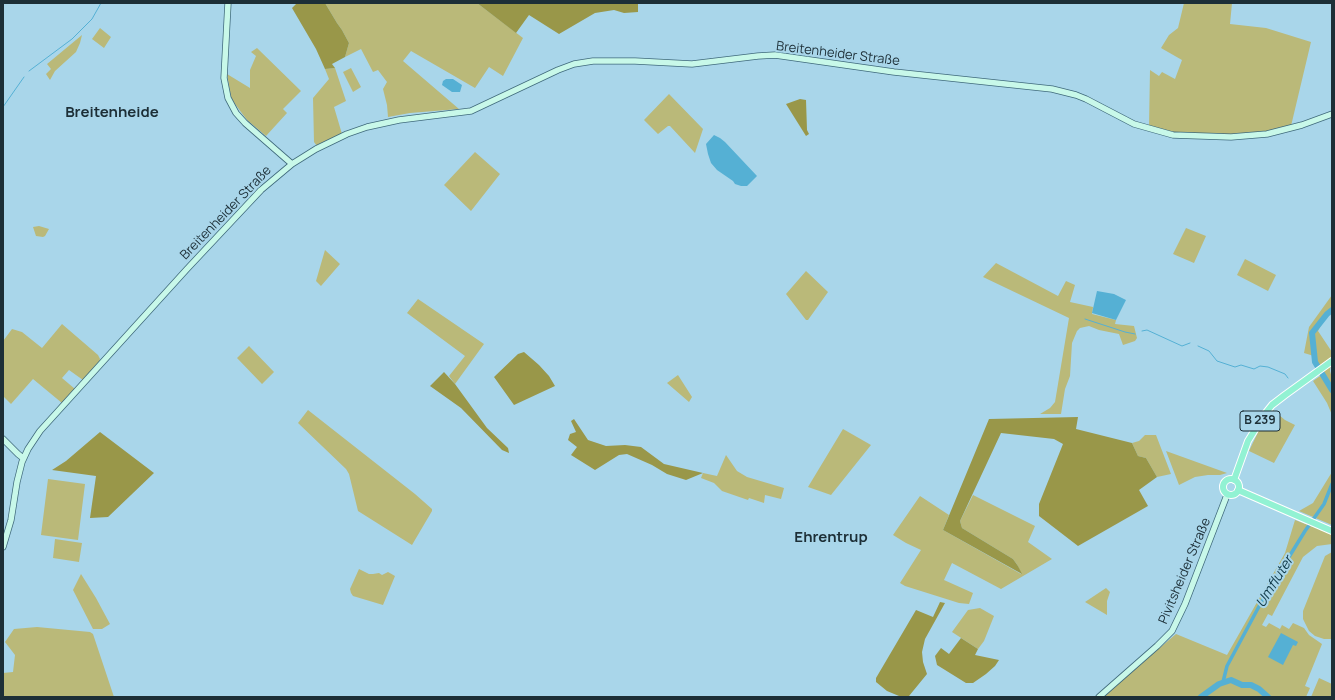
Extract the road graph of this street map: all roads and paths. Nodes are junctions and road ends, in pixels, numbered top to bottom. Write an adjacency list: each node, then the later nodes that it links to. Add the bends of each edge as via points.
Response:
1 (228, 3): 3 (street, via 224,78 228,98 245,123)
2 (1332, 114): 3 (street, Breitenheider Straße, via 1267,134 1241,137 1185,136 1134,124 1076,95 1044,87 900,73 775,55 692,64 592,61 563,68 471,111 399,120 367,127 331,142)
3 (292, 164): 6 (street, Breitenheider Straße, via 250,201 187,269 40,431)
4 (1332, 361): 7 (main road, Pivitsheider Straße / B 239, via 1272,405 1248,441)
5 (3, 439): 6 (street)
6 (24, 458): 11 (street, Breitenheider Straße)
7 (1234, 480): 8 (main road, via 1238,483); 9 (main road, Pivitsheider Straße / B 239, via 1226,480 1223,484)
8 (1238, 490): 9 (main road, via 1234,495); 10 (main road)
9 (1227, 495): 12 (street, Pivitsheider Straße, via 1172,631)
10 (1332, 531)
11 (3, 547)
12 (1099, 697)

